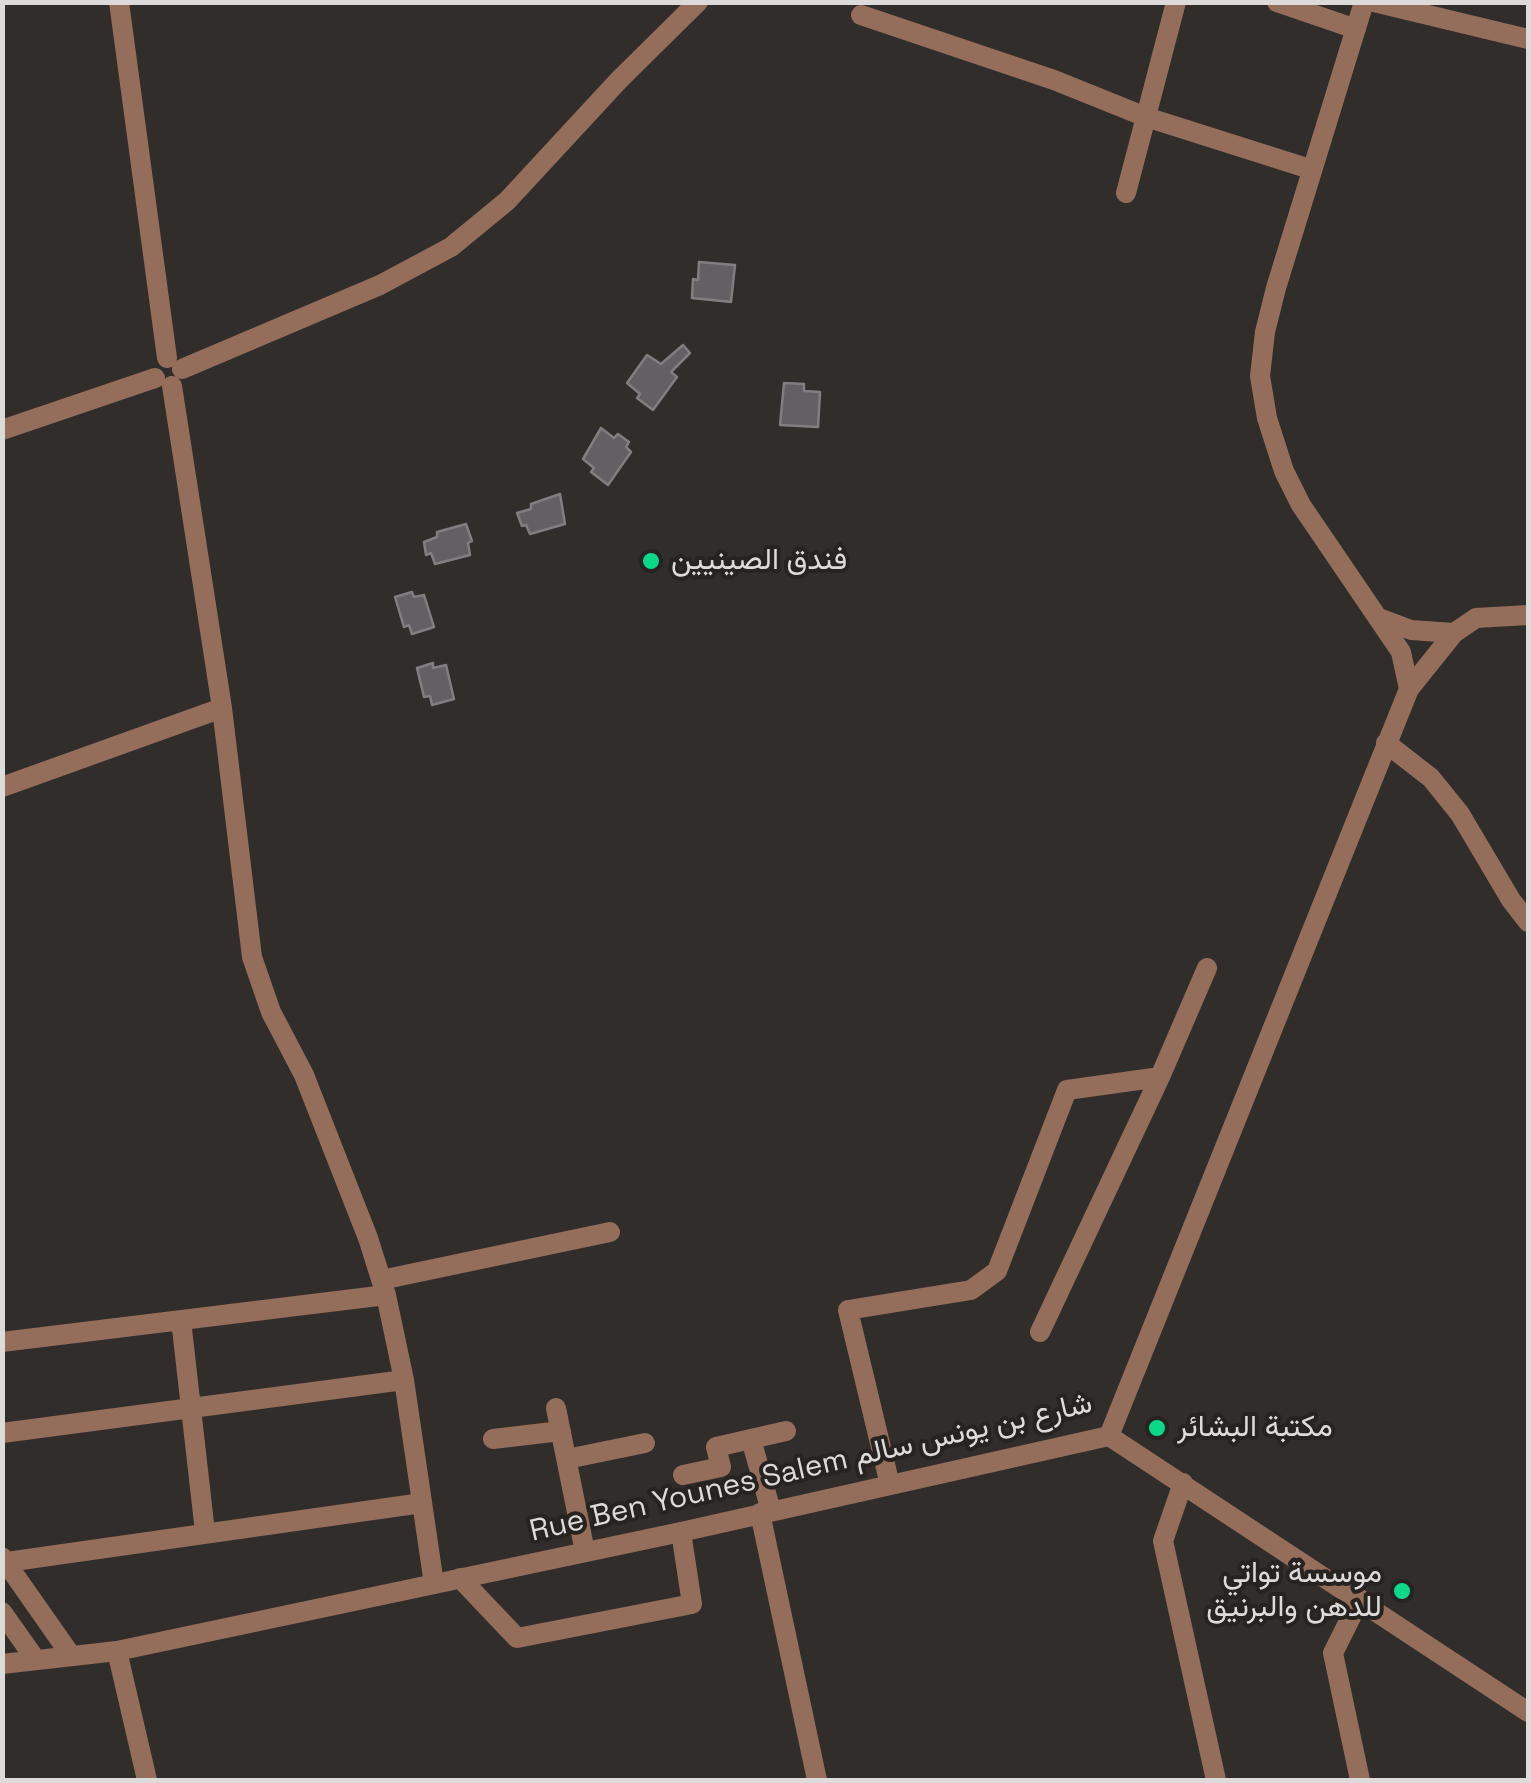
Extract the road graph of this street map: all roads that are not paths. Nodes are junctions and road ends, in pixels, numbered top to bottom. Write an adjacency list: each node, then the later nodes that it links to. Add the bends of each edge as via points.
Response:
1 (119, 2): 13 (street)
2 (698, 2): 13 (street, via 506,202 451,247 380,285)
3 (1176, 2): 10 (street)
4 (1277, 2): 8 (street)
5 (1364, 2): 8 (street)
6 (1374, 2): 9 (street)
7 (861, 15): 10 (street)
8 (1356, 29): 11 (street)
9 (1528, 39)
10 (1146, 117): 11 (street); 12 (street)
11 (1310, 168): 16 (street, via 1265,332 1260,376 1284,471)
12 (1126, 194)
13 (169, 373): 14 (street); 19 (street)
14 (2, 430)
15 (1528, 615): 17 (street, via 1476,618)
16 (1380, 618): 17 (street, via 1411,630); 18 (street, via 1401,652)
17 (1454, 633): 18 (street, Rue Ben Younes Salem شارع بن يونس سالم)
18 (1409, 689): 20 (street, Rue Ben Younes Salem شارع بن يونس سالم)
19 (222, 708): 21 (street); 26 (street, via 252,957)
20 (1386, 742): 22 (street, via 1450,802); 36 (street, Rue Ben Younes Salem شارع بن يونس سالم)
21 (2, 786)
22 (1528, 922)
23 (1207, 968): 24 (street)
24 (1160, 1077): 28 (street); 43 (street, via 1068,1090 998,1271 972,1290 848,1310)
25 (610, 1232): 26 (street)
26 (383, 1287): 27 (street); 30 (street)
27 (181, 1320): 29 (street); 32 (street)
28 (1040, 1332)
29 (2, 1342)
30 (404, 1380): 32 (street); 44 (street)
31 (556, 1408): 33 (street)
32 (192, 1409): 35 (street); 46 (street)
33 (561, 1430): 37 (street); 40 (street)
34 (786, 1431): 38 (street)
35 (2, 1433)
36 (1109, 1436): 42 (street); 43 (street, Rue Ben Younes Salem شارع بن يونس سالم)
37 (494, 1439)
38 (751, 1439): 41 (street, via 716,1446 721,1467); 45 (street)
39 (645, 1443): 40 (street)
40 (567, 1459): 48 (street)
41 (684, 1475)
42 (1183, 1484): 52 (street); 61 (street, via 1163,1541)
43 (890, 1485): 45 (street, Rue Ben Younes Salem شارع بن يونس سالم)
44 (422, 1503): 46 (street); 51 (street)
45 (765, 1512): 47 (street, Rue Ben Younes Salem شارع بن يونس سالم); 60 (street)
46 (205, 1532): 49 (street)
47 (681, 1532): 48 (street, Rue Ben Younes Salem شارع بن يونس سالم); 50 (street, via 692,1604 517,1638)
48 (585, 1552): 50 (street, Rue Ben Younes Salem شارع بن يونس سالم)
49 (5, 1559): 55 (street)
50 (460, 1578): 51 (street, Rue Ben Younes Salem شارع بن يونس سالم)
51 (434, 1584): 54 (street, Rue Ben Younes Salem شارع بن يونس سالم)
52 (1360, 1599): 58 (street); 62 (street, via 1333,1653)
53 (2, 1612): 56 (street)
54 (118, 1651): 55 (street, Rue Ben Younes Salem شارع بن يونس سالم); 59 (street)
55 (70, 1654): 56 (street, Rue Ben Younes Salem شارع بن يونس سالم)
56 (36, 1660): 57 (street, Rue Ben Younes Salem شارع بن يونس سالم)
57 (2, 1664)
58 (1528, 1712)
59 (148, 1780)
60 (818, 1780)
61 (1216, 1780)
62 (1360, 1780)

